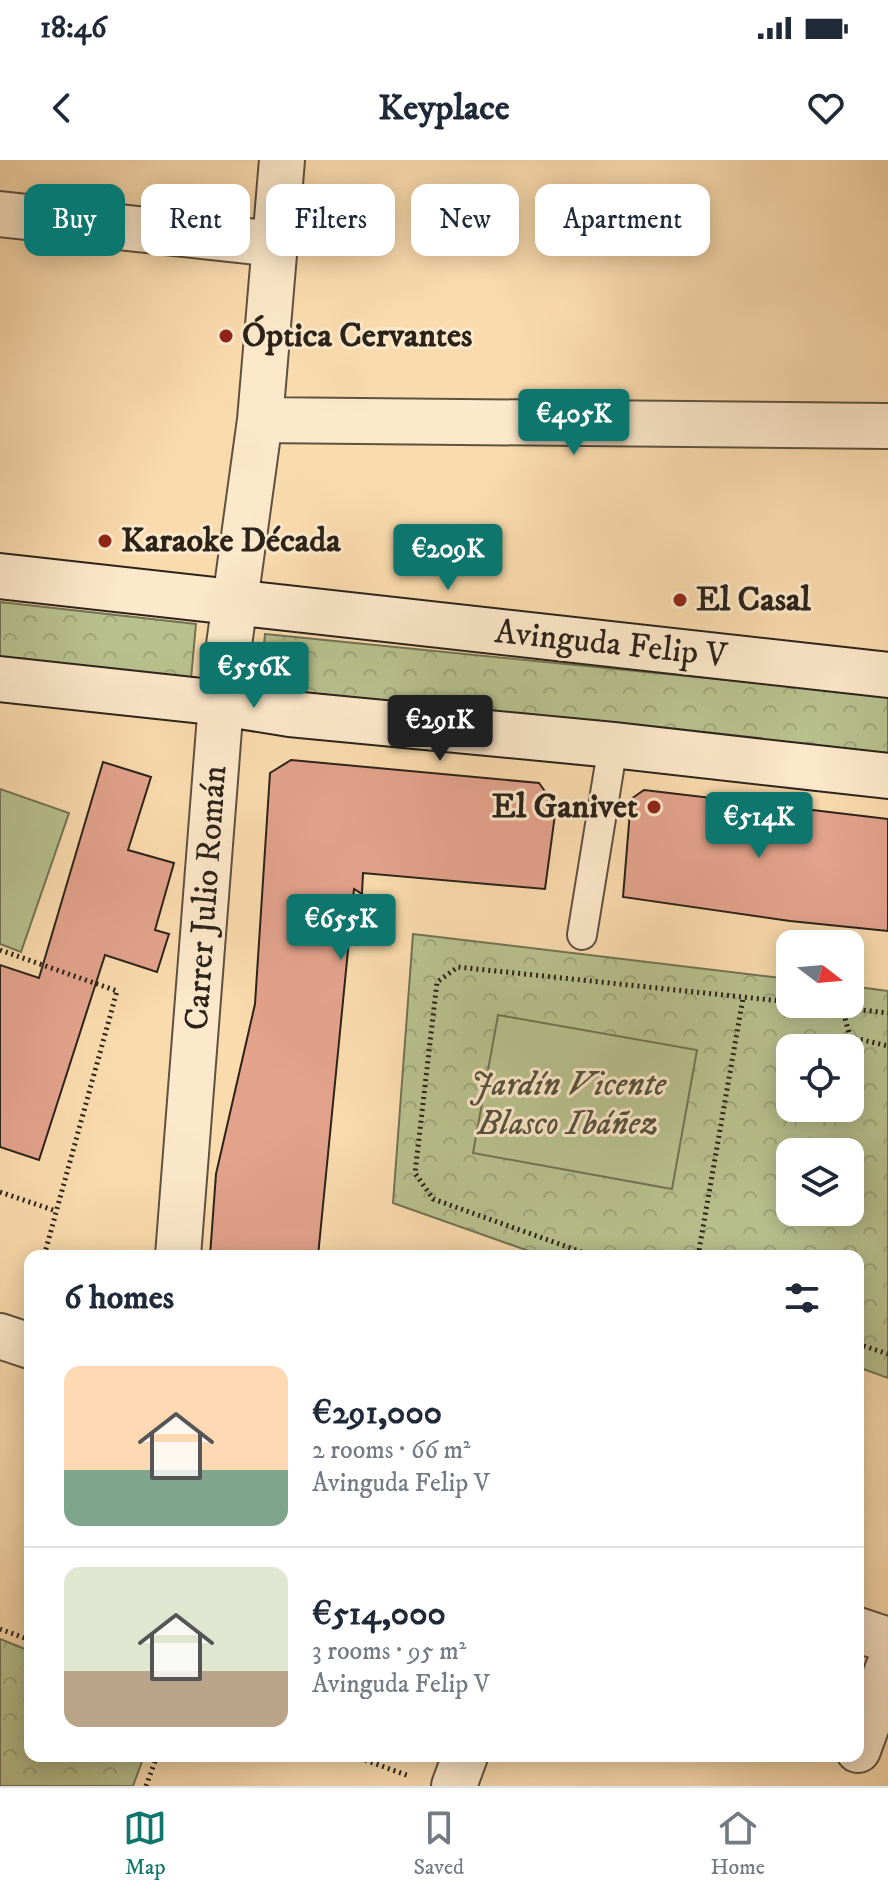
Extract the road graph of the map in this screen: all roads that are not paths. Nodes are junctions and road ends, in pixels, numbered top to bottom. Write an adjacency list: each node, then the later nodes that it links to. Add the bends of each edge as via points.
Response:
1 (282, 160): 2 (street, Carrer Julio Román)
2 (280, 184)
3 (0, 214): 4 (street)
4 (266, 243)
5 (274, 256): 6 (street, Carrer Julio Román)
6 (260, 420): 7 (street); 9 (street, Carrer Julio Román)
7 (888, 426)
8 (0, 576): 9 (street, Avinguda Felip V)
9 (236, 602): 10 (street, Avinguda Felip V); 12 (street, Carrer Julio Román)
10 (888, 675)
11 (0, 679): 12 (street)
12 (221, 703): 13 (street); 16 (street, Carrer Julio Román)
13 (613, 745): 14 (street); 15 (lane)
14 (888, 776)
15 (582, 935)
16 (178, 1250)
17 (0, 1336): 18 (street)
18 (24, 1344)
19 (864, 1632): 20 (street)
20 (888, 1640)
21 (888, 1668): 22 (street)
22 (864, 1734)
23 (463, 1762): 25 (street)
24 (854, 1762): 26 (street)
25 (454, 1786)
26 (845, 1786)

